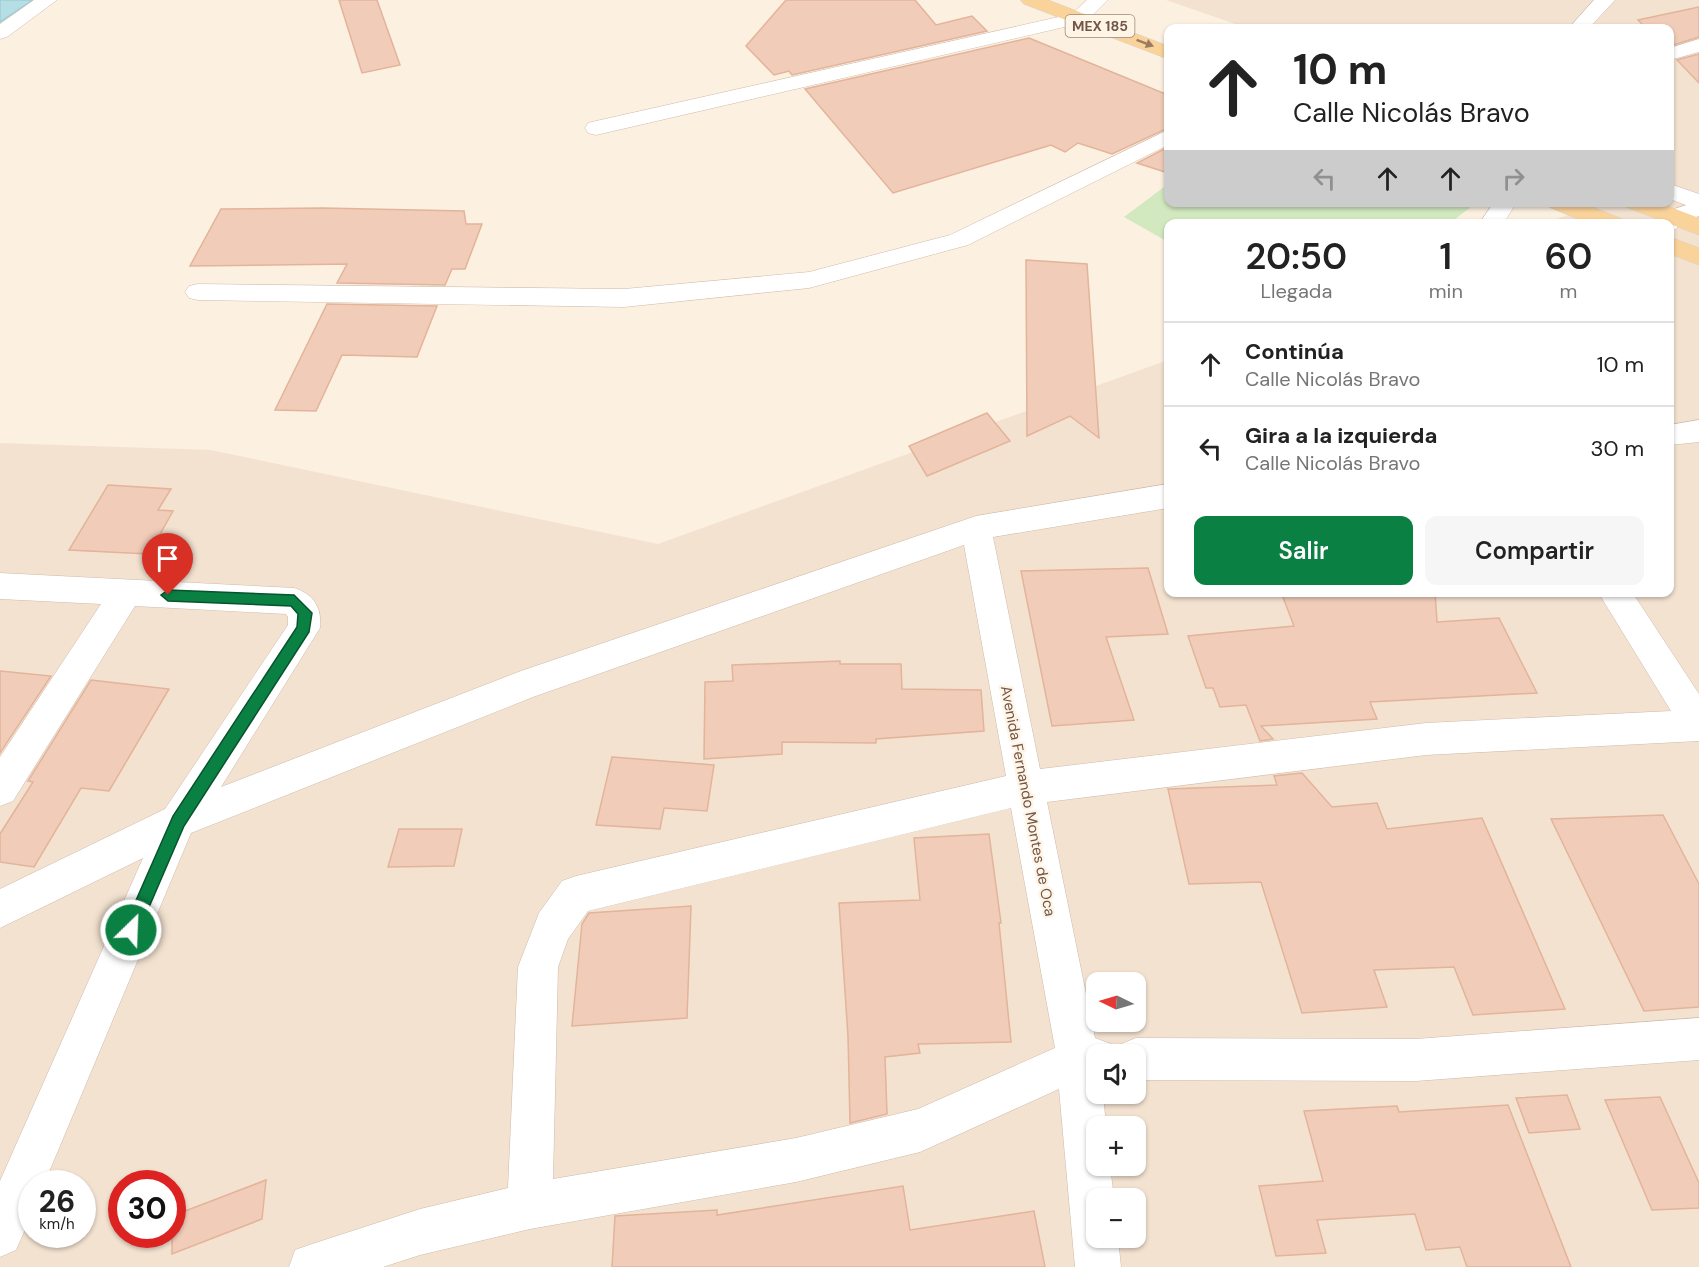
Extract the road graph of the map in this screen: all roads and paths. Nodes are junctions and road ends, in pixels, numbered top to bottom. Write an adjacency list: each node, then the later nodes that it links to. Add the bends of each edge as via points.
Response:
1 (47, 0): 8 (street)
2 (1031, 0): 6 (main road, MEX 185)
3 (1605, 0): 7 (street)
4 (1096, 1): 5 (main road, MEX 185); 6 (street)
5 (1118, 10)
6 (1079, 18): 10 (main road, MEX 185, one-way to 10); 12 (street)
7 (1583, 24)
8 (0, 33)
9 (1699, 45): 11 (street)
10 (1164, 51)
11 (1674, 53)
12 (596, 128)
13 (1164, 139): 25 (street, via 959,240 809,280 624,298)
14 (1674, 193): 15 (street)
15 (1699, 206): 20 (street)
16 (1570, 207): 18 (main road)
17 (1644, 207): 19 (main road)
18 (1600, 219)
19 (1668, 219)
20 (1672, 219)
21 (1674, 221): 22 (main road)
22 (1699, 227)
23 (1674, 247): 24 (main road)
24 (1699, 257)
25 (198, 292)
26 (1699, 431): 27 (street)
27 (1674, 434)
28 (1164, 497): 29 (street)
29 (976, 528): 34 (street, Avenida Fernando Montes de Oca); 36 (street, via 521,686)
30 (0, 586): 31 (street)
31 (126, 593): 35 (street); 36 (street, via 294,601 305,613 304,628)
32 (1617, 597): 33 (street)
33 (1699, 724): 34 (street, via 1426,740)
34 (1026, 788): 39 (street, Avenida Fernando Montes de Oca); 43 (street, via 576,895 553,927 538,967)
35 (0, 789)
36 (178, 821): 37 (street); 44 (street)
37 (0, 909)
38 (1699, 1039): 41 (street, via 1416,1060)
39 (1086, 1055)
40 (1086, 1059): 43 (street, via 920,1130 796,1160)
41 (1146, 1059)
42 (1089, 1104): 46 (street, Avenida Fernando Montes de Oca)
43 (530, 1206): 45 (street, via 420,1232)
44 (0, 1234)
45 (312, 1267)
46 (1098, 1267)

